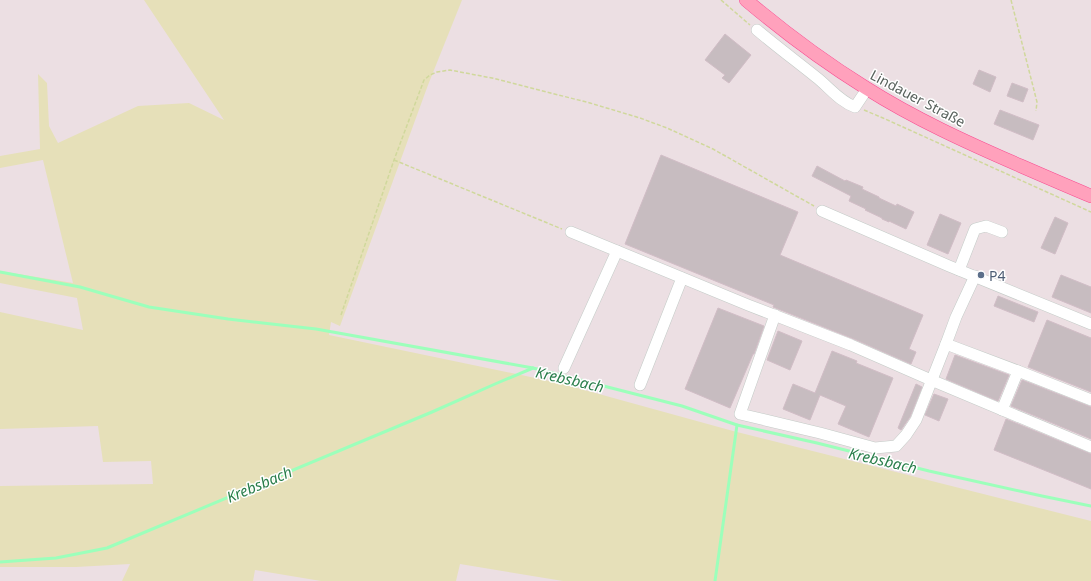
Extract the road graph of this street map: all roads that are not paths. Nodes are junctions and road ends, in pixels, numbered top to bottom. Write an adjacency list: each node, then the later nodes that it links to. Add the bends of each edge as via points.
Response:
1 (746, 0): 3 (main road, Lindauer Straße, via 800,43)
2 (757, 30): 3 (street, via 847,104 855,107)
3 (867, 89): 4 (main road, Lindauer Straße, via 968,142)
4 (1091, 196)
5 (822, 211): 9 (street)
6 (570, 232): 8 (street)
7 (1002, 232): 9 (street, via 986,226 975,229)
8 (617, 251): 11 (street); 15 (street)
9 (960, 270): 10 (street)
10 (975, 276): 13 (street); 14 (street)
11 (682, 278): 12 (street); 18 (street)
12 (775, 315): 17 (street); 17 (street, via 740,414 875,448 896,446 916,420)
13 (1091, 324)
14 (946, 344): 16 (street); 17 (street)
15 (564, 368)
16 (1018, 371): 19 (street); 20 (street)
17 (932, 380): 20 (street)
18 (640, 385)
19 (1091, 400)
20 (1002, 410): 21 (street)
21 (1091, 447)

